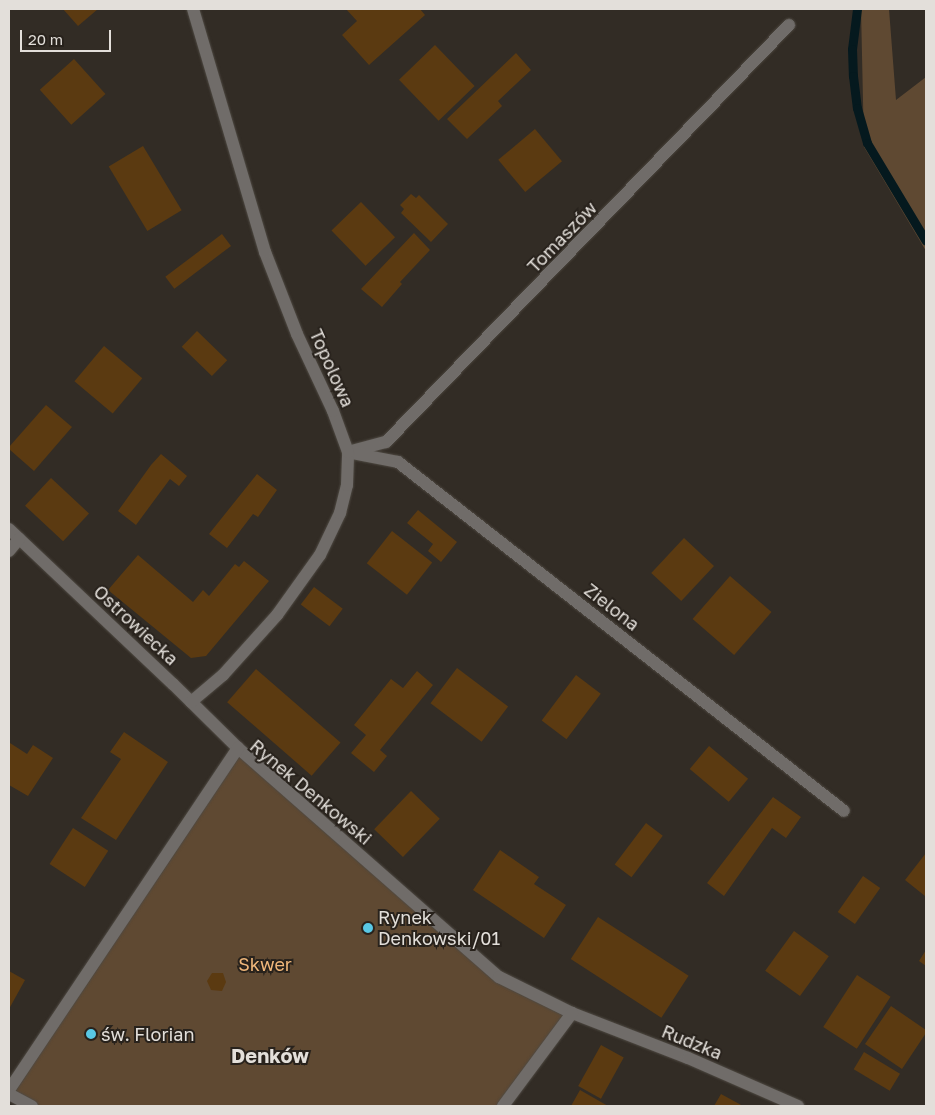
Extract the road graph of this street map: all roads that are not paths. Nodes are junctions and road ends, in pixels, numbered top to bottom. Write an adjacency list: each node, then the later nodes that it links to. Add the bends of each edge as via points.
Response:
1 (193, 9): 3 (street, Topolowa, via 265,252)
2 (789, 25): 3 (street, Tomaszów, via 386,442)
3 (348, 452): 7 (street, Topolowa, via 340,513 320,554 277,614 223,676); 9 (street, Zielona, via 398,462)
4 (9, 529): 5 (street, Ostrowiecka)
5 (19, 539): 6 (street); 7 (street, Ostrowiecka)
6 (9, 551)
7 (191, 702): 8 (street, Ostrowiecka)
8 (238, 748): 10 (street, Rynek Denkowski, via 499,977); 11 (street, Rynek Denkowski)
9 (844, 811)
10 (572, 1013): 14 (street); 15 (street, Rudzka, via 688,1058)
11 (9, 1090)
12 (9, 1094): 13 (street)
13 (32, 1106)
14 (503, 1106)
15 (798, 1106)

